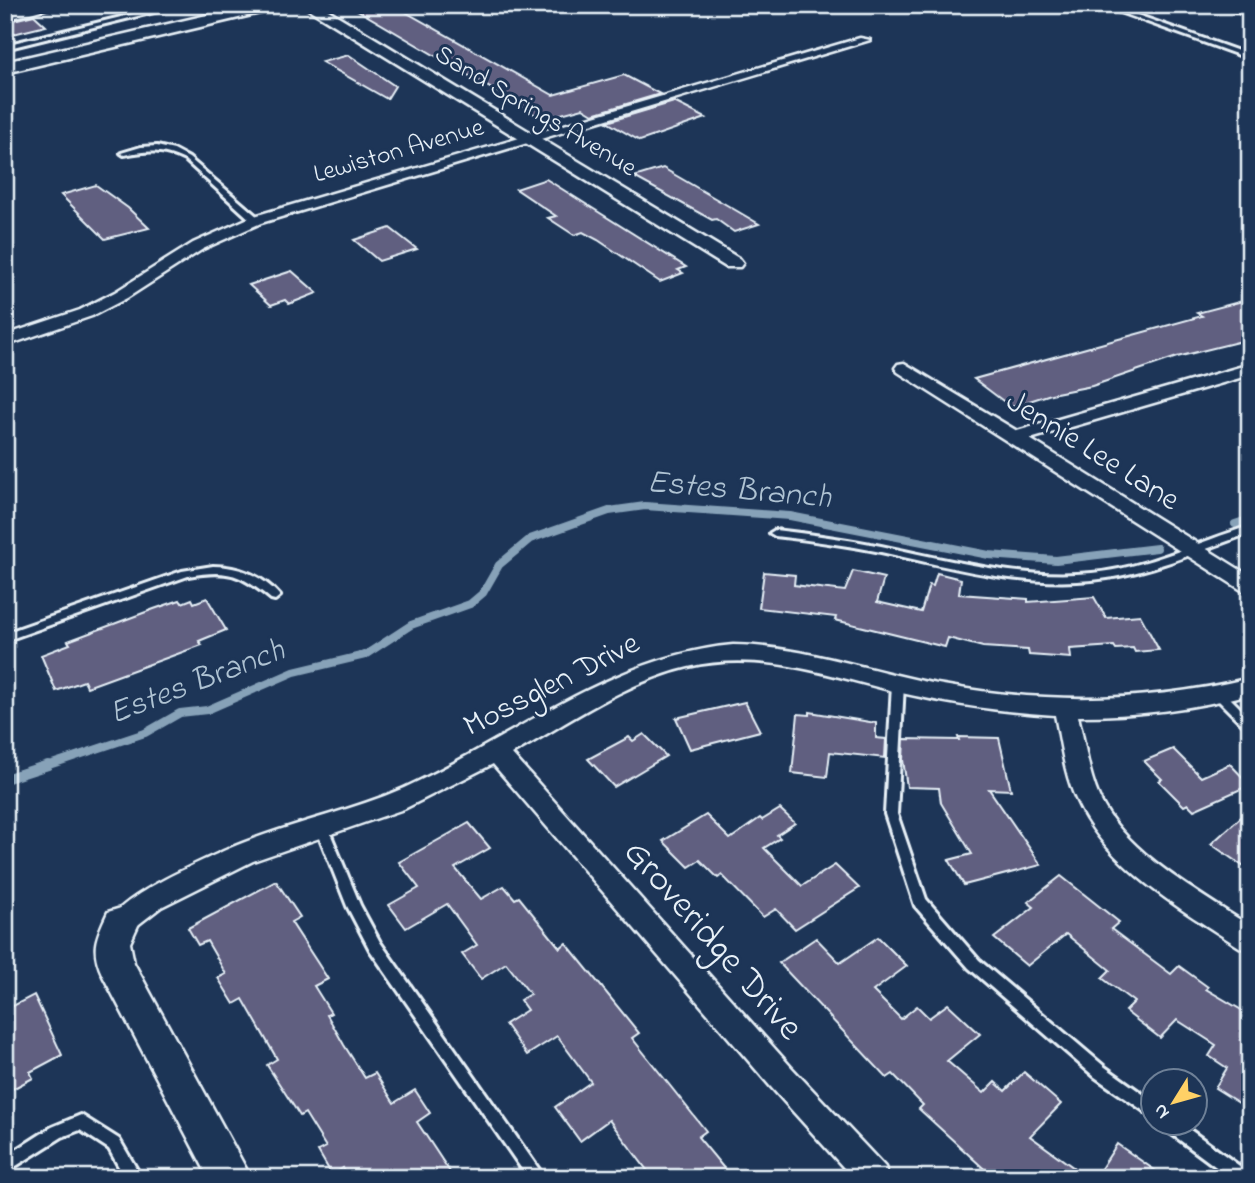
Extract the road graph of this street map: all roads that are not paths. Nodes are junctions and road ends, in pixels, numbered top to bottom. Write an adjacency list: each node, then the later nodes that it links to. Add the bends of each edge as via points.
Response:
1 (54, 5): 9 (street)
2 (179, 5): 11 (lane)
3 (226, 5): 12 (main road)
4 (274, 5): 14 (main road)
5 (309, 5): 15 (street, Sand Springs Avenue)
6 (1103, 5): 13 (lane)
7 (1222, 5): 8 (street)
8 (1250, 14)
9 (5, 17)
10 (864, 40): 15 (street, Lewiston Avenue)
11 (5, 47)
12 (5, 56)
13 (1250, 57)
14 (5, 68)
15 (532, 140): 17 (street, Lewiston Avenue); 18 (street, Sand Springs Avenue)
16 (124, 153): 17 (lane, via 148,147 175,152)
17 (256, 220): 19 (street, Lewiston Avenue, via 198,246 86,313)
18 (733, 263)
19 (5, 341)
20 (904, 368): 22 (street, Jennie Lee Lane)
21 (1250, 369): 22 (street)
22 (1014, 439): 25 (street, Jennie Lee Lane)
23 (1250, 529): 25 (lane)
24 (775, 533): 25 (lane, via 1016,577 1122,572)
25 (1191, 550): 26 (street, Jennie Lee Lane)
26 (1250, 586)
27 (275, 596): 28 (lane, via 242,572 213,567)
28 (5, 637)
29 (898, 684): 32 (street, Mossglen Drive, via 979,700); 34 (street, Mossglen Drive, via 819,662 769,654 706,655 620,684); 38 (lane, via 891,814 920,902 974,964)
30 (1250, 686): 31 (street, Mossglen Drive)
31 (1220, 695): 32 (street, Mossglen Drive, via 1179,704); 33 (lane)
32 (1065, 709): 37 (street, via 1088,798 1098,818 1123,847 1164,881)
33 (1250, 725)
34 (496, 752): 35 (street, Mossglen Drive, via 411,794); 44 (street, Groveridge Drive)
35 (322, 828): 36 (street, Mossglen Drive, via 239,855 145,903); 43 (lane, via 375,946)
36 (121, 923): 42 (street, via 112,943 116,965)
37 (1250, 940)
38 (1140, 1101)
39 (1189, 1138): 45 (lane)
40 (5, 1166): 41 (lane, via 81,1122 114,1144)
41 (134, 1178)
42 (231, 1178)
43 (537, 1178)
44 (874, 1178)
45 (1244, 1178)

